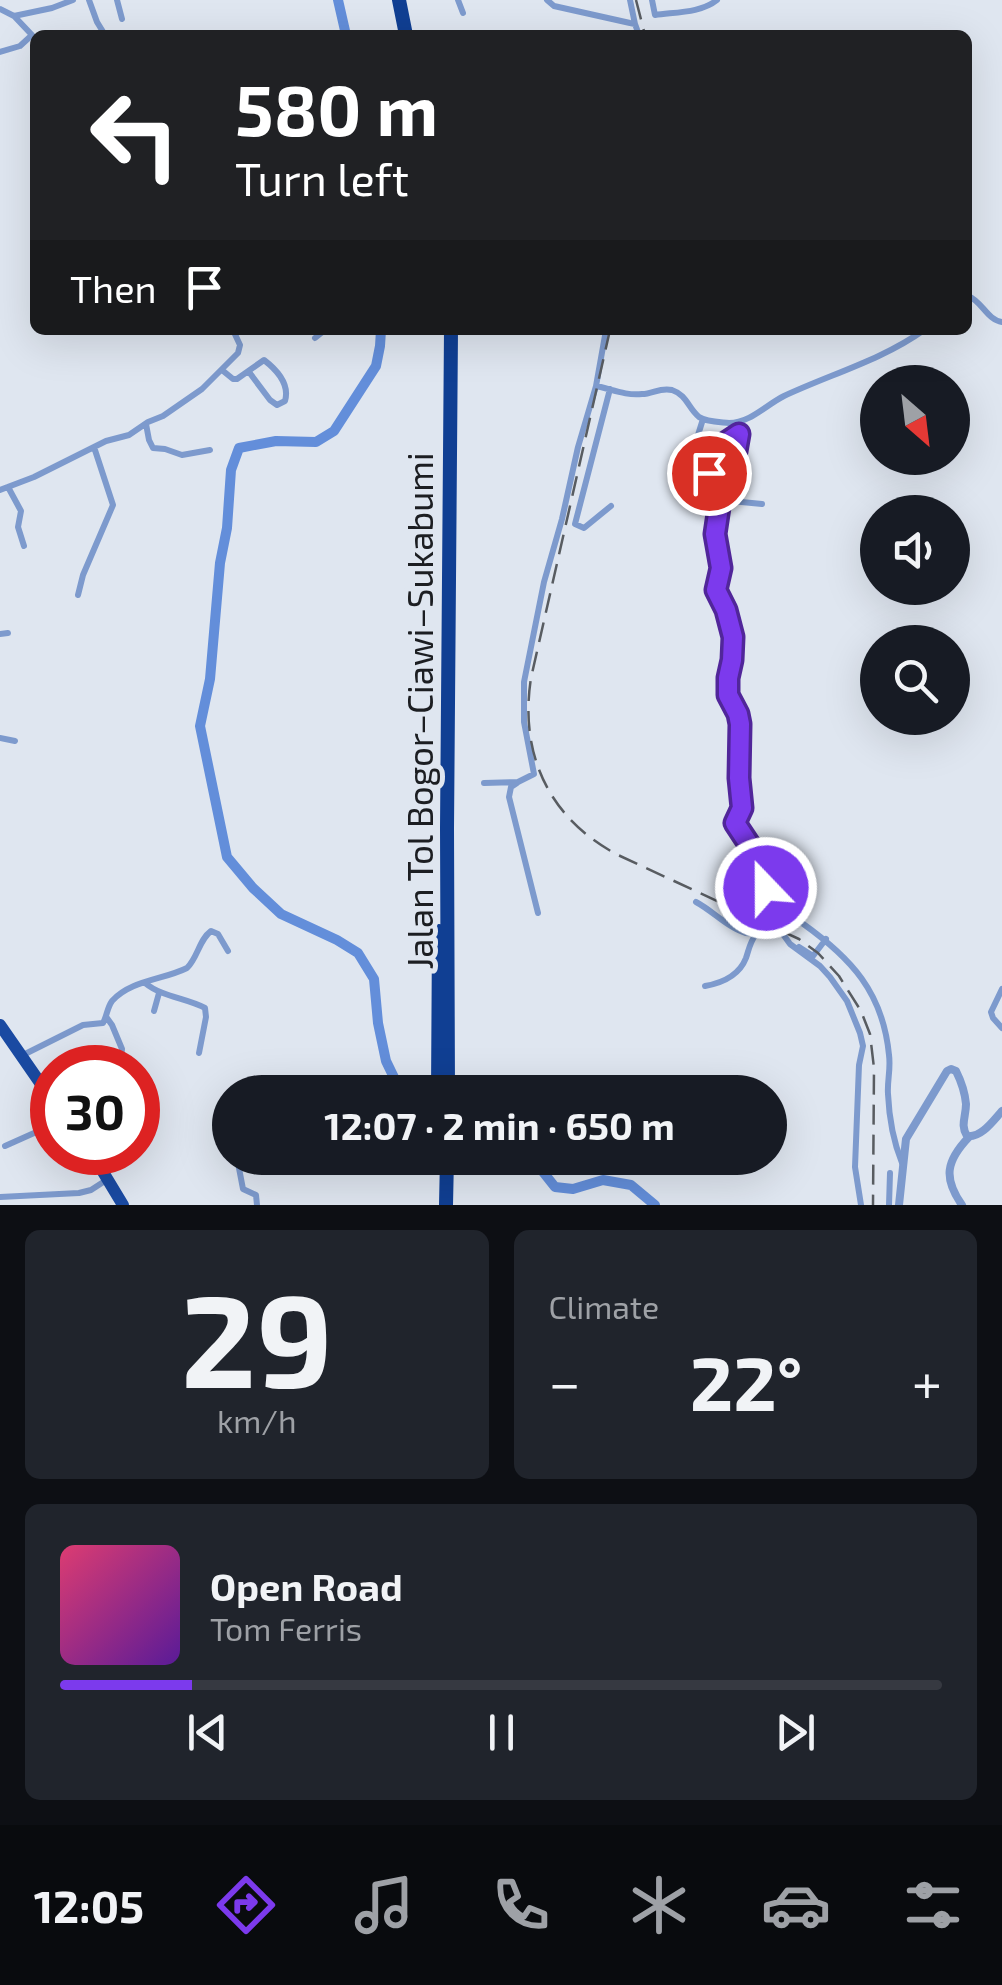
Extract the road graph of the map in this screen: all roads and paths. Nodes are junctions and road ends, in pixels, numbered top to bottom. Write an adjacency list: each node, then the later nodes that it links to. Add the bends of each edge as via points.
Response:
1 (73, 0): 13 (street)
2 (89, 0): 16 (street)
3 (117, 0): 14 (street)
4 (399, 0): 17 (highway)
5 (408, 0): 18 (highway)
6 (458, 0): 12 (street)
7 (548, 0): 15 (street)
8 (630, 0): 15 (street)
9 (652, 0): 10 (street, via 655,15)
10 (717, 0)
11 (0, 9): 13 (street)
12 (463, 13)
13 (14, 16): 20 (street)
14 (122, 19)
15 (635, 24): 19 (street)
16 (103, 30)
17 (405, 30)
18 (414, 30)
19 (637, 30)
20 (30, 33)
21 (30, 38): 22 (street)
22 (0, 52)
23 (972, 299): 24 (street)
24 (1002, 322)
25 (235, 335): 32 (street, via 240,351)
26 (319, 335): 31 (street)
27 (441, 335): 66 (highway, Jalan Tol Bogor–Ciawi–Sukabumi)
28 (451, 335): 66 (highway, Jalan Tol Bogor–Ciawi–Sukabumi)
29 (605, 335): 34 (street)
30 (916, 335): 38 (street)
31 (316, 338)
32 (222, 370): 33 (street, via 233,380); 37 (street)
33 (249, 372): 33 (street, via 270,400 285,401 285,385 269,363)
34 (596, 386): 35 (street); 52 (street, via 526,669 524,722 534,772)
35 (610, 389): 36 (street, via 672,390); 46 (street, via 575,524 584,528)
36 (703, 419): 38 (street); 47 (street, via 692,478)
37 (146, 422): 40 (street); 41 (street, via 153,448)
38 (738, 422): 39 (street)
39 (739, 434): 42 (street, via 715,450); 44 (street)
40 (94, 447): 43 (street); 49 (street, via 112,505)
41 (210, 450)
42 (706, 484)
43 (4, 488): 48 (street, via 20,511)
44 (721, 500): 45 (street); 47 (street)
45 (762, 504)
46 (611, 506)
47 (716, 528): 58 (street, via 716,592 733,637 728,695 740,728 742,812 736,826 758,858 768,892)
48 (24, 546)
49 (78, 596)
50 (0, 738): 51 (street)
51 (15, 740)
52 (518, 782): 53 (street); 55 (street, via 508,797)
53 (484, 783)
54 (696, 902): 56 (street)
55 (538, 913)
56 (756, 933): 57 (street, via 780,930); 61 (street, via 742,968)
57 (786, 938): 58 (street, via 813,956); 91 (street, via 830,977 860,1033 855,1175)
58 (826, 939): 79 (street, via 858,973 880,1011)
59 (228, 951): 60 (street, via 211,930 189,966)
60 (144, 982): 63 (street); 65 (street, via 114,1000)
61 (705, 986)
62 (1002, 988): 68 (street, via 991,1014)
63 (159, 992): 64 (street); 70 (street, via 206,1008)
64 (154, 1011)
65 (107, 1018): 69 (street); 71 (street)
66 (444, 1018): 73 (highway, Jalan Tol Bogor–Ciawi–Sukabumi); 74 (highway, Jalan Tol Bogor–Ciawi–Sukabumi)
67 (0, 1025): 71 (highway)
68 (1002, 1028)
69 (120, 1045)
70 (199, 1053)
71 (22, 1056): 72 (highway)
72 (30, 1068)
73 (439, 1075)
74 (447, 1075)
75 (1002, 1111): 77 (street)
76 (30, 1135): 78 (street)
77 (969, 1138): 79 (street, via 962,1127 966,1103 951,1069 908,1135); 94 (street, via 949,1174)
78 (5, 1146)
79 (902, 1165): 93 (street)
80 (890, 1173): 92 (street)
81 (107, 1175): 85 (highway)
82 (240, 1175): 90 (street)
83 (440, 1175): 88 (highway)
84 (444, 1175): 88 (highway)
85 (109, 1178): 87 (street, via 84,1192); 89 (highway)
86 (0, 1197): 87 (street)
87 (12, 1201)
88 (442, 1202)
89 (124, 1205)
90 (257, 1205)
91 (861, 1205)
92 (889, 1205)
93 (899, 1205)
94 (962, 1205)

